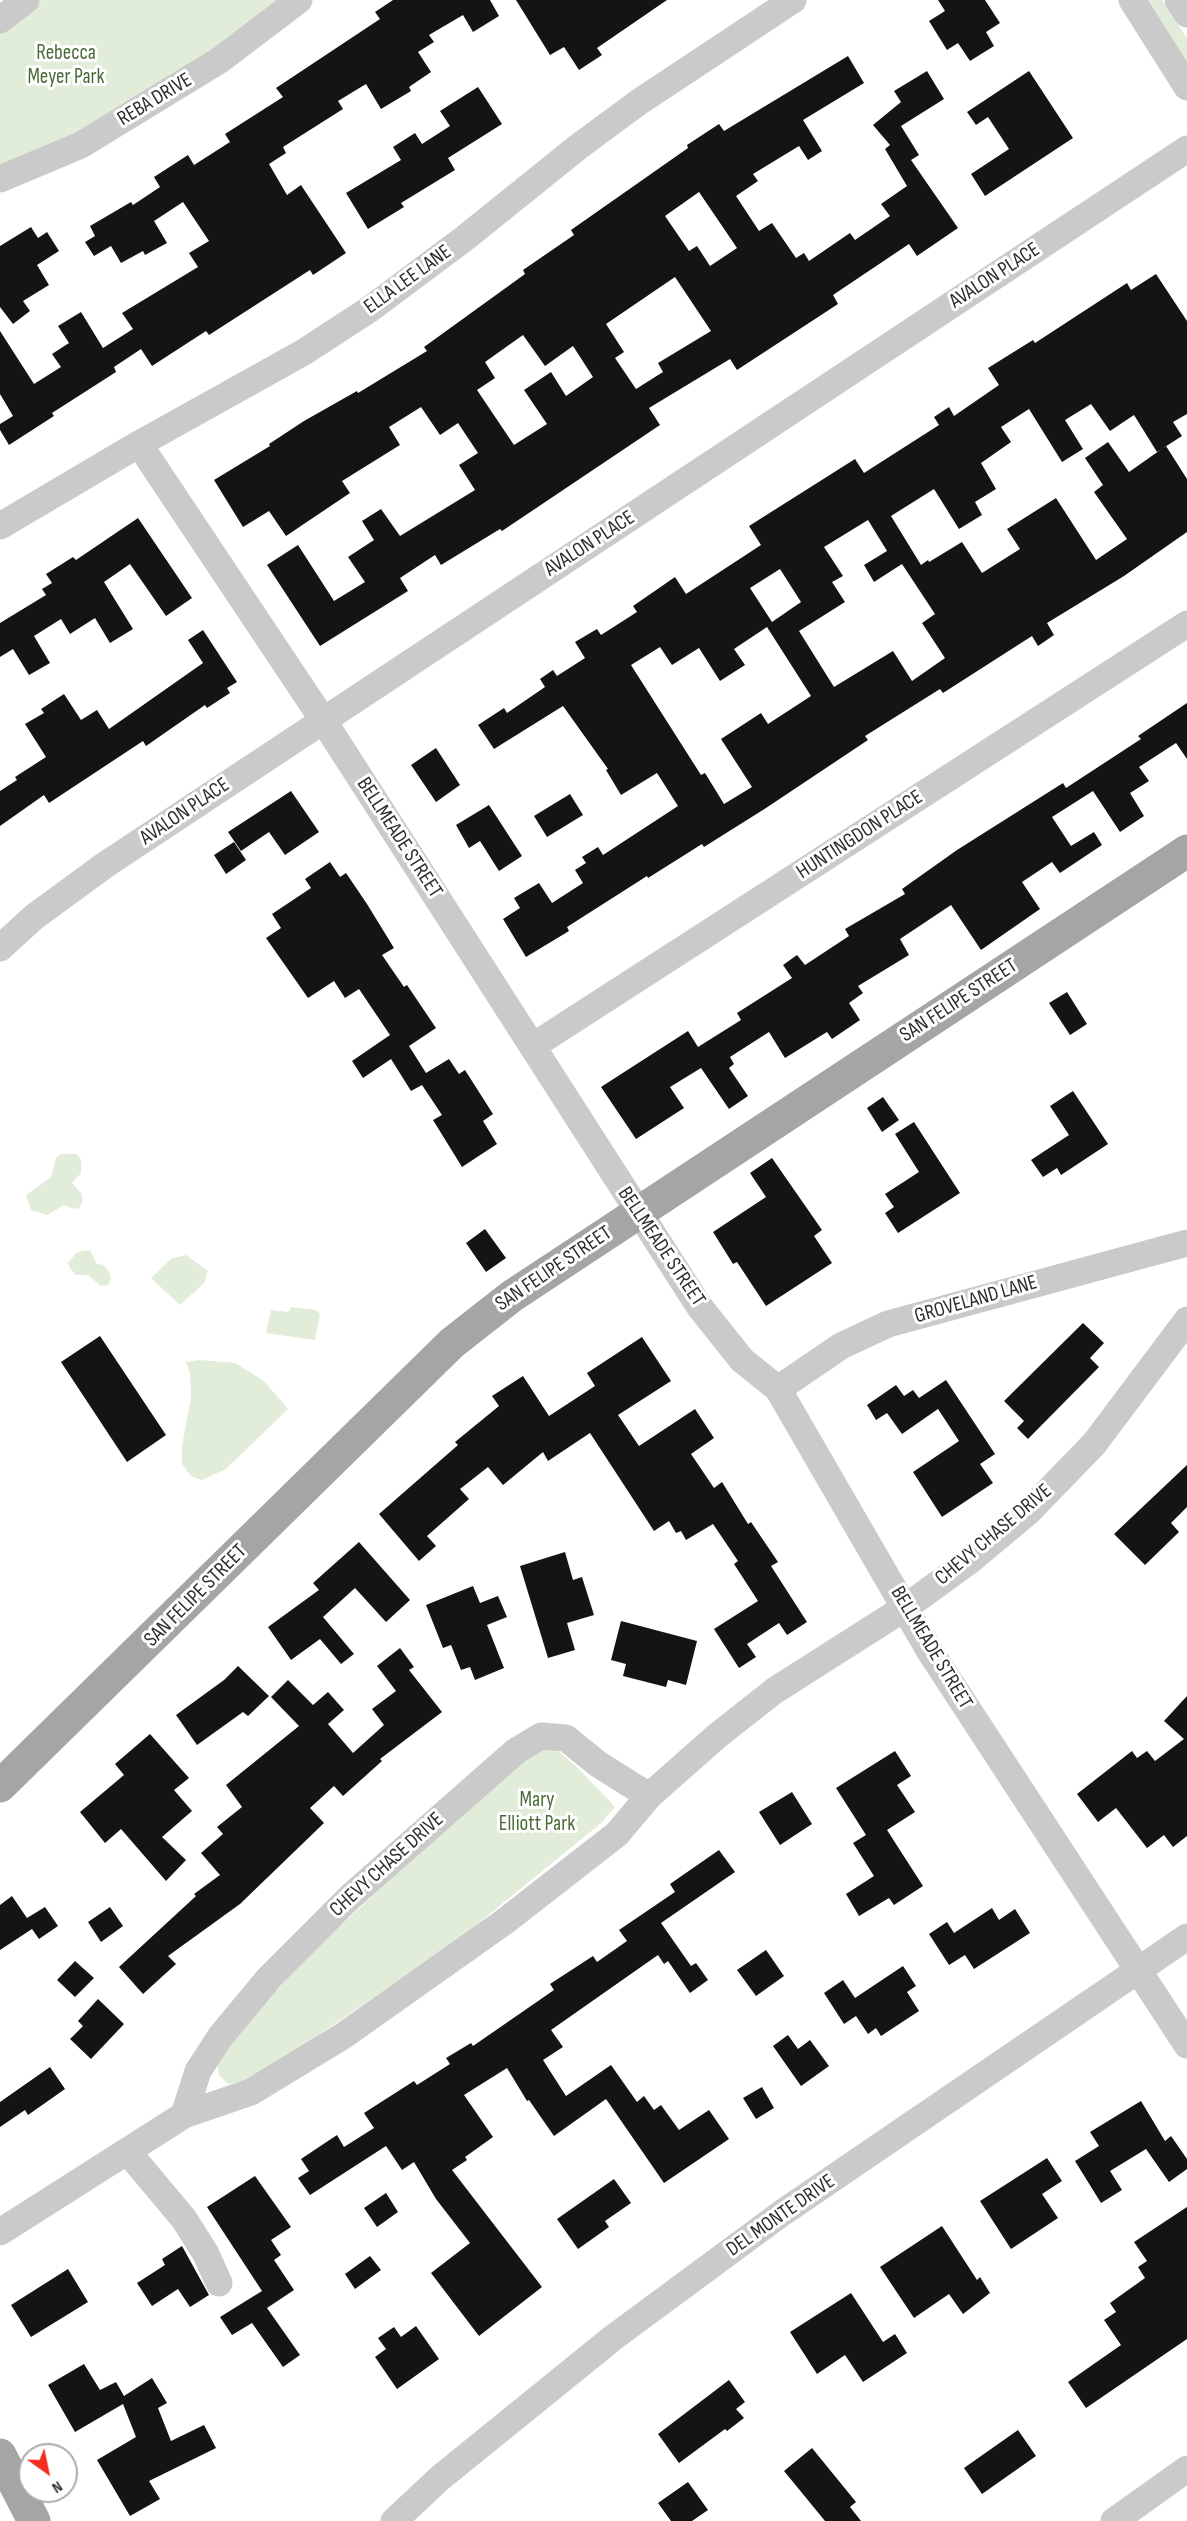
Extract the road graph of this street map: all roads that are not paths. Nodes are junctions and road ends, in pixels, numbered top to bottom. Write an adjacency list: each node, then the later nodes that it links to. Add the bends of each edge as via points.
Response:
1 (26, 0): 7 (street)
2 (299, 0): 10 (street, REBA DRIVE, via 220,60 81,145)
3 (793, 0): 11 (street, ELLA LEE LANE, via 595,134 370,309 304,352)
4 (1132, 0): 8 (street)
5 (1178, 0): 6 (street)
6 (1187, 14)
7 (0, 20)
8 (1187, 87)
9 (1187, 149): 14 (street, AVALON PLACE)
10 (0, 179)
11 (139, 444): 12 (street, ELLA LEE LANE); 14 (street, BELLMEADE STREET)
12 (0, 526)
13 (1187, 624): 17 (street, HUNTINGDON PLACE)
14 (323, 720): 16 (street, AVALON PLACE, via 105,865 34,917); 17 (street, BELLMEADE STREET)
15 (1187, 851): 18 (main road, SAN FELIPE STREET)
16 (0, 948)
17 (533, 1047): 18 (street, BELLMEADE STREET)
18 (637, 1214): 21 (street, BELLMEADE STREET, via 699,1306 742,1360); 23 (main road, SAN FELIPE STREET, via 512,1296 452,1343)
19 (1187, 1243): 21 (street, GROVELAND LANE, via 888,1324 841,1346)
20 (1187, 1320): 22 (street, CHEVY CHASE DRIVE, via 1094,1444 1027,1513)
21 (778, 1389): 22 (street, BELLMEADE STREET)
22 (906, 1607): 24 (street, CHEVY CHASE DRIVE, via 774,1691); 26 (street, BELLMEADE STREET, via 929,1650)
23 (0, 1786)
24 (649, 1796): 28 (street, CHEVY CHASE DRIVE, via 617,1834 523,1908 343,2036 251,2092); 28 (street, CHEVY CHASE DRIVE, via 598,1764 567,1738 541,1736 516,1751 350,1897 269,1978 204,2062)
25 (1187, 1937): 26 (street, DEL MONTE DRIVE)
26 (1139, 1971): 27 (street, BELLMEADE STREET); 35 (street, DEL MONTE DRIVE, via 782,2213 614,2337 440,2478)
27 (1187, 2045)
28 (184, 2115): 29 (street, CHEVY CHASE DRIVE)
29 (127, 2151): 30 (street, CHEVY CHASE DRIVE); 31 (street, via 184,2219)
30 (0, 2232)
31 (219, 2283)
32 (0, 2455): 34 (main road)
33 (1187, 2469): 36 (street)
34 (30, 2519)
35 (394, 2521)
36 (1114, 2521)

